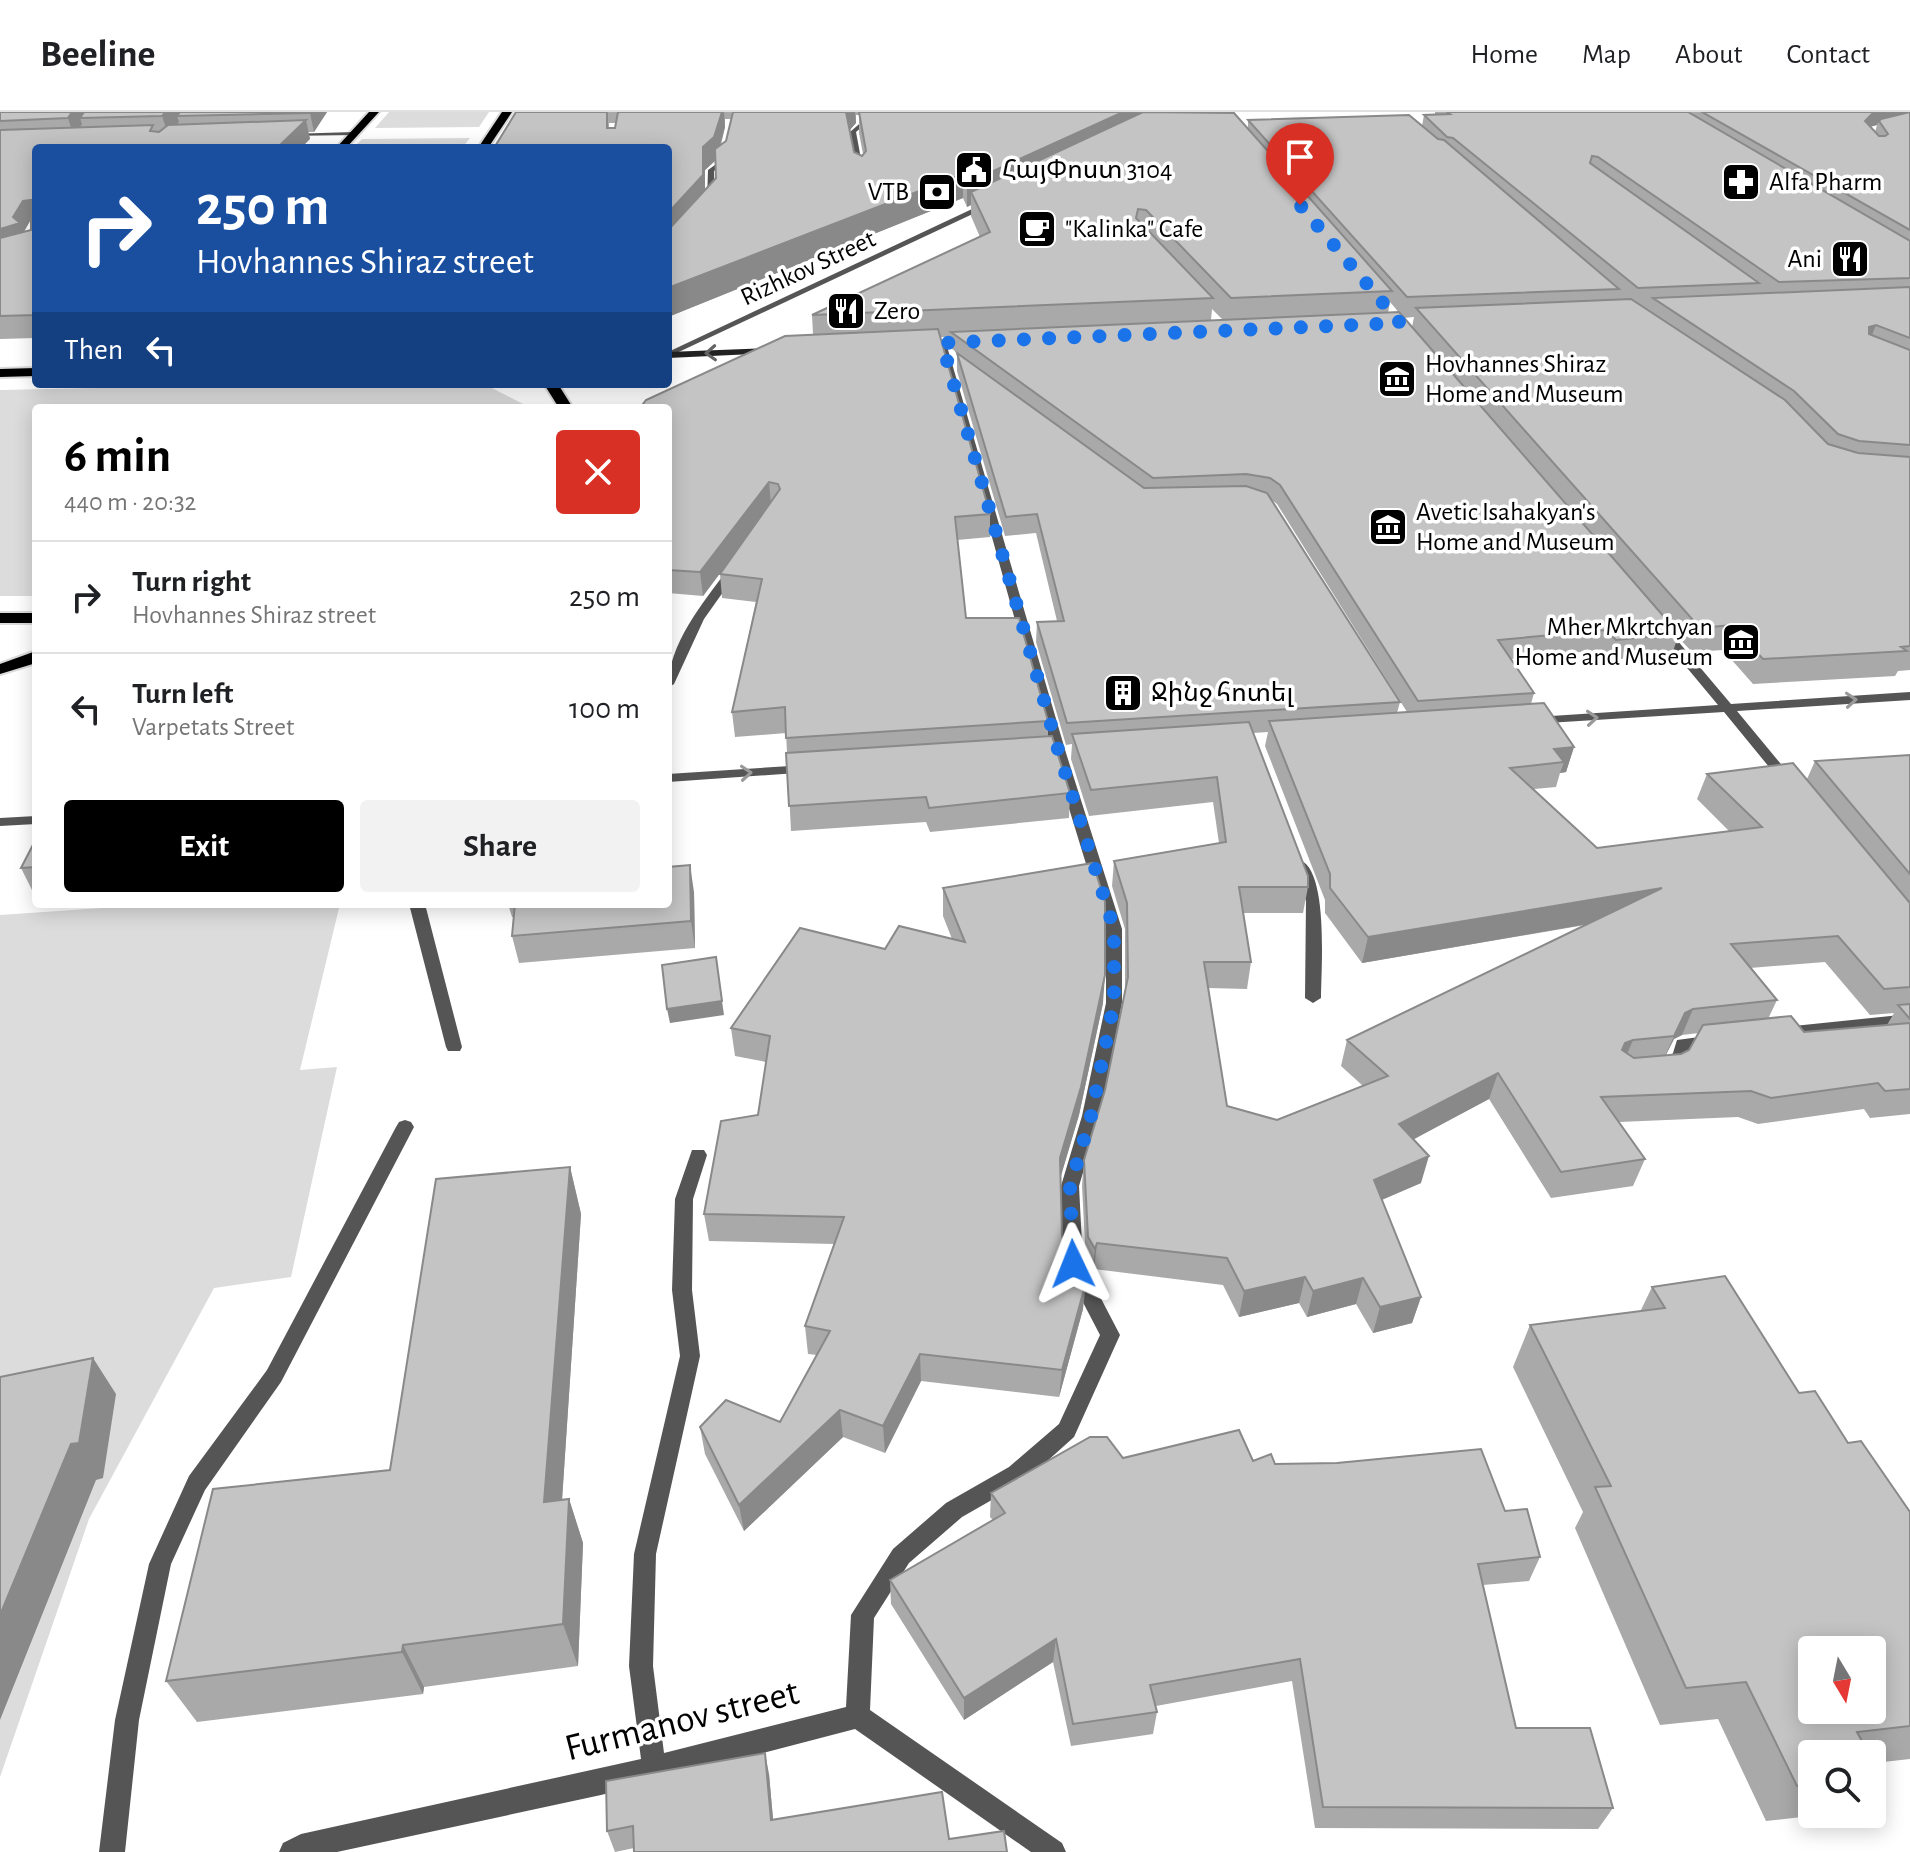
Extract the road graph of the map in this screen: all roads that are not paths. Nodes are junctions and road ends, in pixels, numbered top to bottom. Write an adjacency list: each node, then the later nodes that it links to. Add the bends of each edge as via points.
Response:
1 (374, 112): 8 (highway)
2 (507, 112): 6 (highway)
3 (867, 115): 4 (street); 5 (street); 13 (street, via 853,132)
4 (883, 118)
5 (852, 119)
6 (495, 130): 7 (street); 12 (highway)
7 (510, 130)
8 (354, 134): 9 (street); 11 (highway)
9 (278, 136)
10 (729, 136): 15 (street, via 722,163 711,170 712,200)
11 (345, 144)
12 (486, 144)
13 (861, 175)
14 (1003, 198): 18 (street, Rizhkov Street)
15 (702, 212)
16 (775, 350): 19 (street, one-way to 19)
17 (947, 350): 47 (street, via 1059,753 1114,929 1114,1003 1091,1116 1070,1186 1073,1264 1110,1335 1067,1430 1017,1474 954,1510 901,1556 863,1615)
18 (672, 354)
19 (672, 355)
20 (32, 372): 21 (highway)
21 (0, 373)
22 (740, 559): 28 (street, via 698,619)
23 (0, 618): 24 (highway)
24 (32, 618)
25 (1657, 624): 30 (street)
26 (32, 658): 27 (highway)
27 (1, 670)
28 (672, 675)
29 (1910, 696): 30 (street, one-way to 29)
30 (1729, 708): 31 (street, one-way to 30); 34 (street)
31 (1515, 723)
32 (824, 768): 33 (street, one-way to 32)
33 (672, 778)
34 (1799, 795)
35 (32, 820): 36 (street)
36 (0, 822)
37 (1292, 842): 39 (street, via 1314,901)
38 (418, 908): 43 (street)
39 (1313, 998)
40 (1910, 1020): 41 (street)
41 (1759, 1036)
42 (1728, 1039): 44 (street, via 1683,1044 1669,1071)
43 (454, 1047)
44 (1654, 1072)
45 (405, 1127): 49 (street, via 274,1376 197,1483 160,1564 127,1720)
46 (698, 1155): 48 (street, via 684,1199 682,1290 690,1356 645,1554 641,1666)
47 (858, 1716): 48 (street, Furmanov street); 51 (street)
48 (654, 1768): 50 (street, Furmanov street)
49 (112, 1852)
50 (292, 1852)
51 (1053, 1852)

